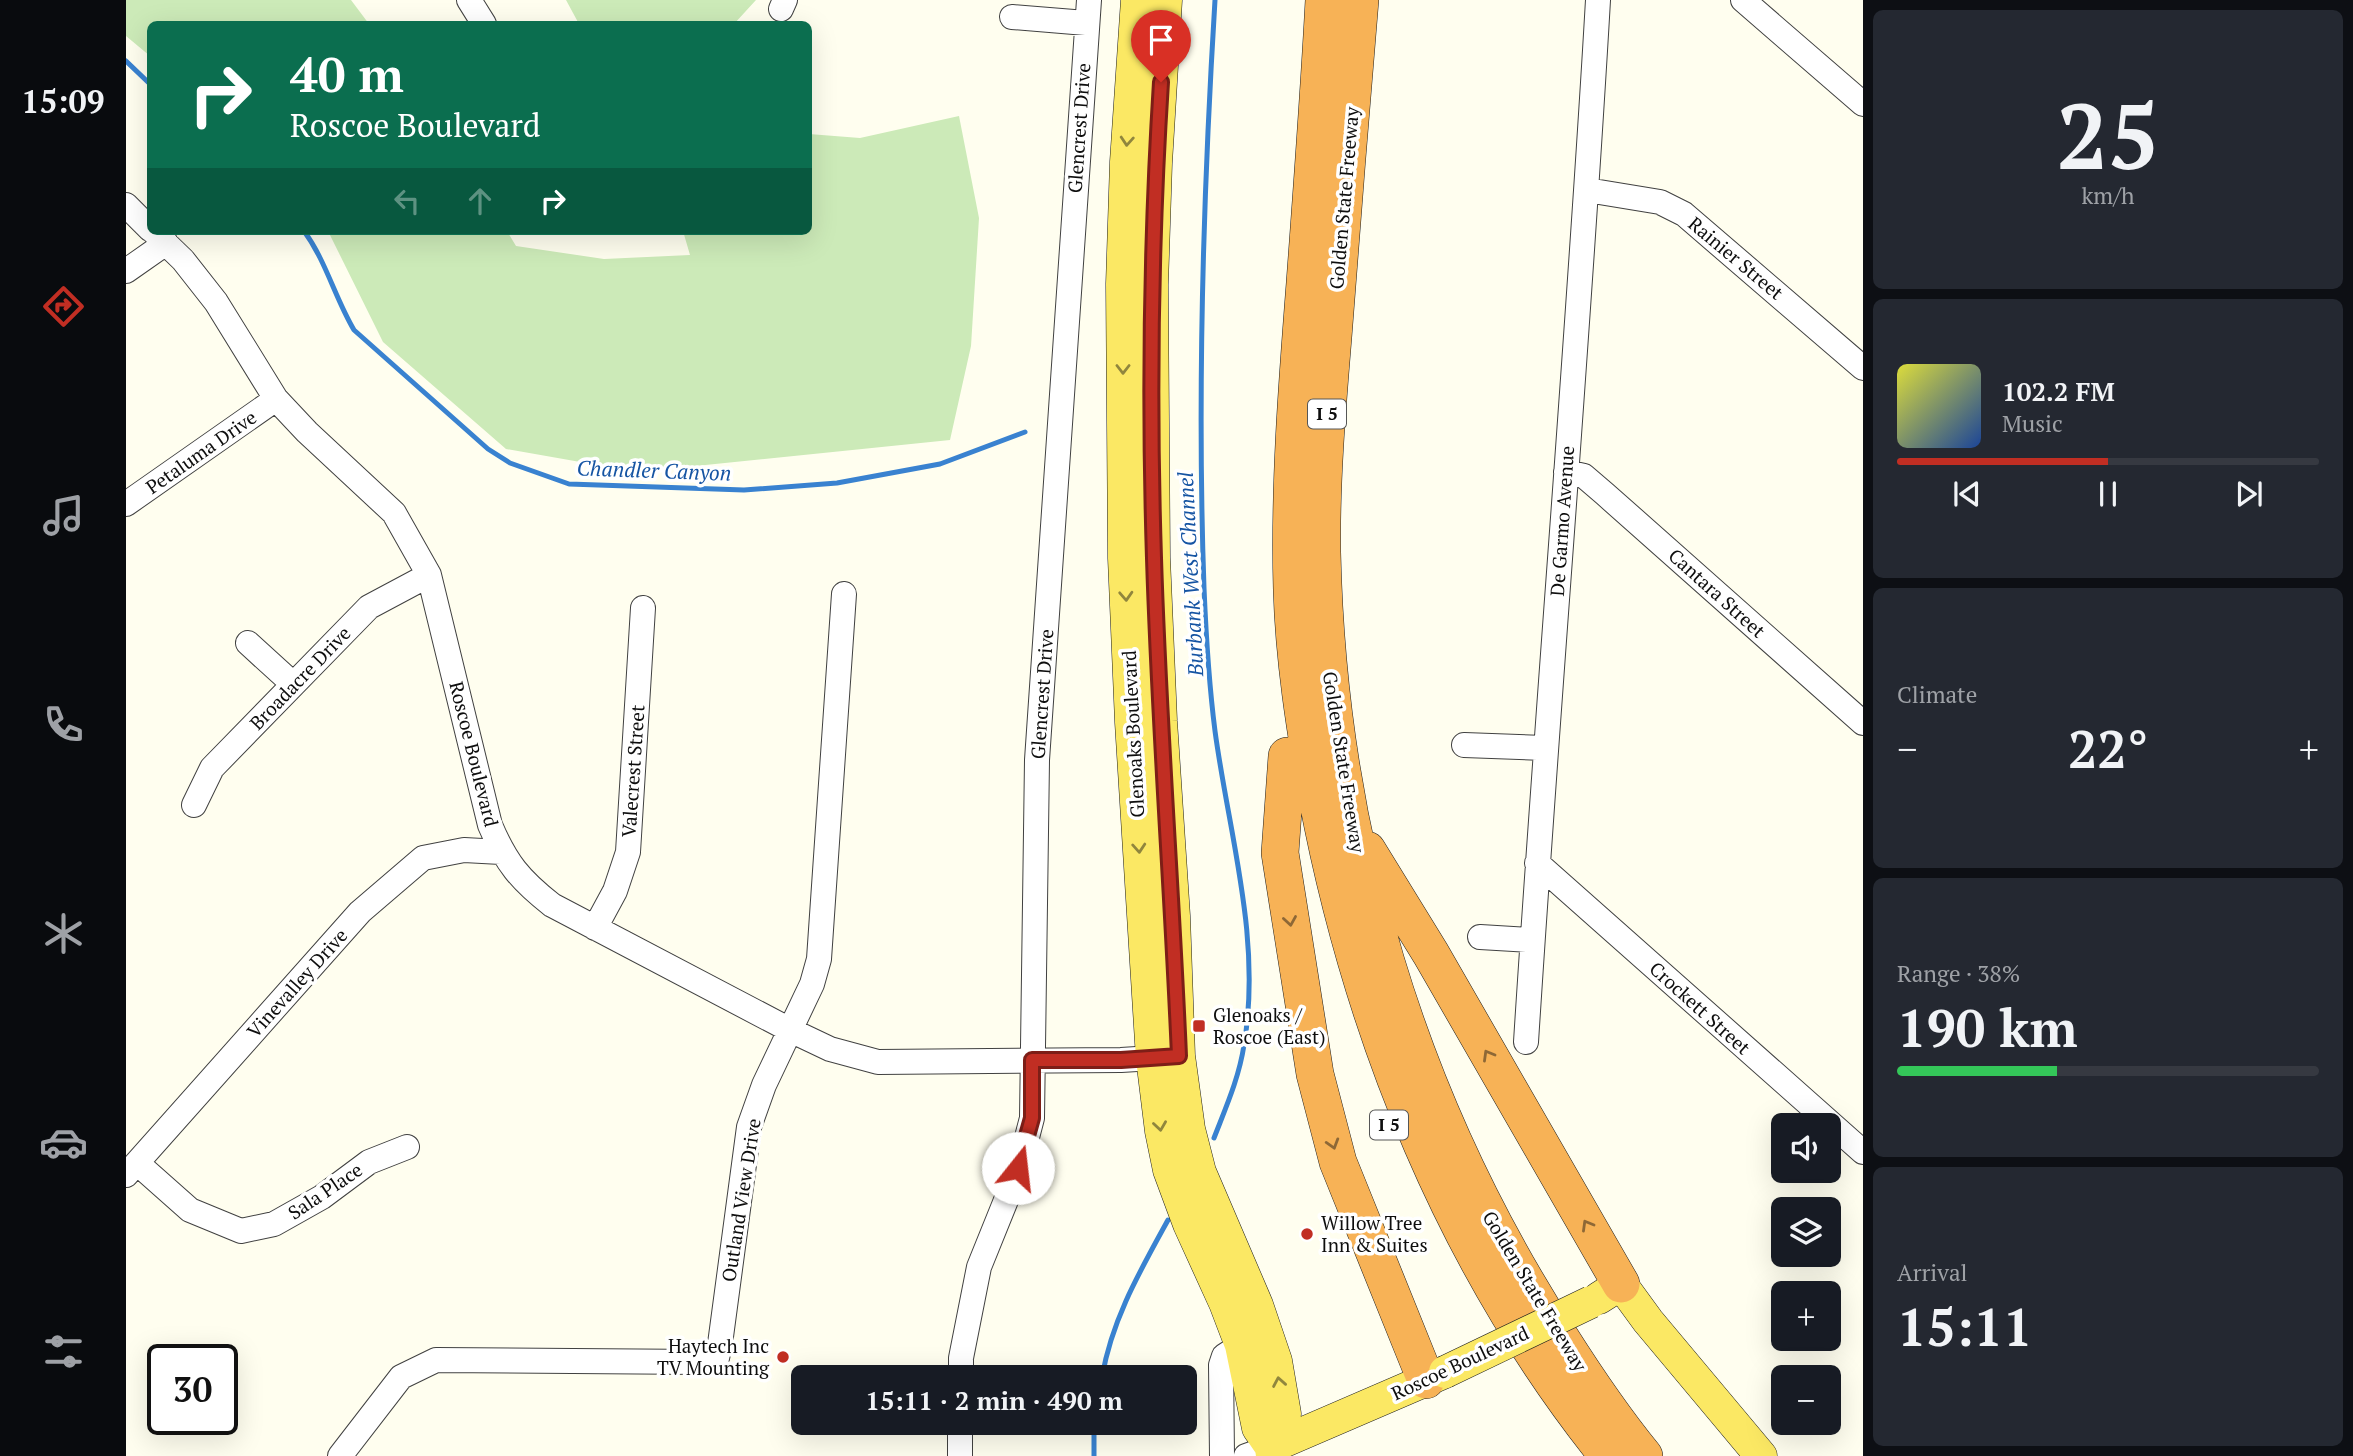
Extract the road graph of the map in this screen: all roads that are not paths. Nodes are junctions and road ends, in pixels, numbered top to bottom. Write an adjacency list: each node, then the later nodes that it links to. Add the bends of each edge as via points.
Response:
1 (470, 0): 12 (street)
2 (1137, 0): 42 (main road, Glenoaks Boulevard, one-way to 42, via 1122,284 1124,558 1131,722)
3 (1166, 0): 42 (main road, Glenoaks Boulevard, via 1152,285)
4 (1301, 0): 32 (highway, I 5, via 1271,522)
5 (1324, 0): 57 (highway, via 1297,389 1292,594 1308,748 1326,841 1378,1034 1465,1238 1569,1407)
6 (1339, 0): 58 (highway, via 1307,437 1305,557 1310,662 1338,842 1386,1018 1455,1188 1510,1294 1583,1406)
7 (1360, 0): 34 (highway, Golden State Freeway / I 5, via 1328,402 1322,549 1326,648)
8 (1598, 0): 14 (street, De Garmo Avenue)
9 (1743, 0): 13 (street)
10 (1087, 12): 11 (street); 43 (street, Glencrest Drive, via 1037,760)
11 (1012, 17)
12 (482, 21)
13 (1863, 104)
14 (1587, 190): 20 (street, Rainier Street, via 1660,202 1684,214); 22 (street, De Garmo Avenue)
15 (126, 205): 16 (street, Roscoe Boulevard)
16 (147, 225)
17 (155, 235): 19 (street)
18 (157, 235): 21 (street, Roscoe Boulevard, via 216,302)
19 (126, 271)
20 (1863, 368)
21 (276, 399): 23 (street, Petaluma Drive); 24 (street, Roscoe Boulevard, via 394,513)
22 (1566, 472): 29 (street, Cantara Street, via 1584,476); 31 (street, De Garmo Avenue)
23 (126, 504)
24 (429, 575): 28 (street, Broadacre Drive, via 369,607); 35 (street, Roscoe Boulevard, via 490,825)
25 (844, 594): 40 (street, Outland View Drive, via 820,960)
26 (643, 608): 37 (street, Valecrest Street, via 628,852 615,891)
27 (248, 643): 28 (street)
28 (293, 684): 33 (street, Broadacre Drive, via 212,768)
29 (1863, 723)
30 (1464, 745): 31 (street)
31 (1544, 748): 36 (street, De Garmo Avenue)
32 (1287, 756): 50 (highway, one-way to 50, via 1280,853 1315,1074 1338,1162); 56 (highway, I 5, via 1309,875 1348,1014 1396,1142 1453,1259 1520,1373)
33 (194, 805)
34 (1353, 828): 47 (highway, one-way to 34, via 1431,954); 59 (highway, Golden State Freeway / I 5, via 1382,949 1421,1068 1455,1148 1531,1292)
35 (501, 852): 37 (street, Roscoe Boulevard, via 527,885 552,905); 46 (street, Vinevalley Drive, via 464,850 423,858 360,912)
36 (1537, 863): 39 (street, De Garmo Avenue); 45 (street, Crockett Street)
37 (595, 928): 40 (street, Roscoe Boulevard)
38 (1480, 937): 39 (street)
39 (1532, 940): 41 (street, De Garmo Avenue)
40 (790, 1030): 43 (street, Roscoe Boulevard, via 831,1049 878,1062); 53 (street, Outland View Drive, via 749,1127 717,1358 703,1362 436,1360 401,1377)
41 (1526, 1042)
42 (1166, 1057): 43 (street, Roscoe Boulevard); 48 (main road, Glenoaks Boulevard, one-way to 48, via 1161,1131 1169,1170); 52 (main road, Glenoaks Boulevard, one-way to 42, via 1285,1414 1276,1361 1245,1273 1200,1172)
43 (1032, 1060): 49 (street, Glencrest Drive, via 1032,1118 1018,1168 979,1267)
44 (407, 1147): 46 (street, Sala Place, via 369,1162 322,1197 274,1224 241,1231 190,1210)
45 (1863, 1152)
46 (132, 1169)
47 (1606, 1293): 50 (main road, Roscoe Boulevard, bridge); 60 (main road, via 1648,1321)
48 (1241, 1345): 52 (main road, Glenoaks Boulevard); 55 (street, via 1224,1356 1220,1377)
49 (961, 1365)
50 (1435, 1376): 52 (main road, Roscoe Boulevard)
51 (960, 1435): 54 (street)
52 (1263, 1453)
53 (340, 1456)
54 (960, 1456)
55 (1222, 1456)
56 (1580, 1456)
57 (1608, 1456)
58 (1623, 1456)
59 (1644, 1456)
60 (1762, 1456)

